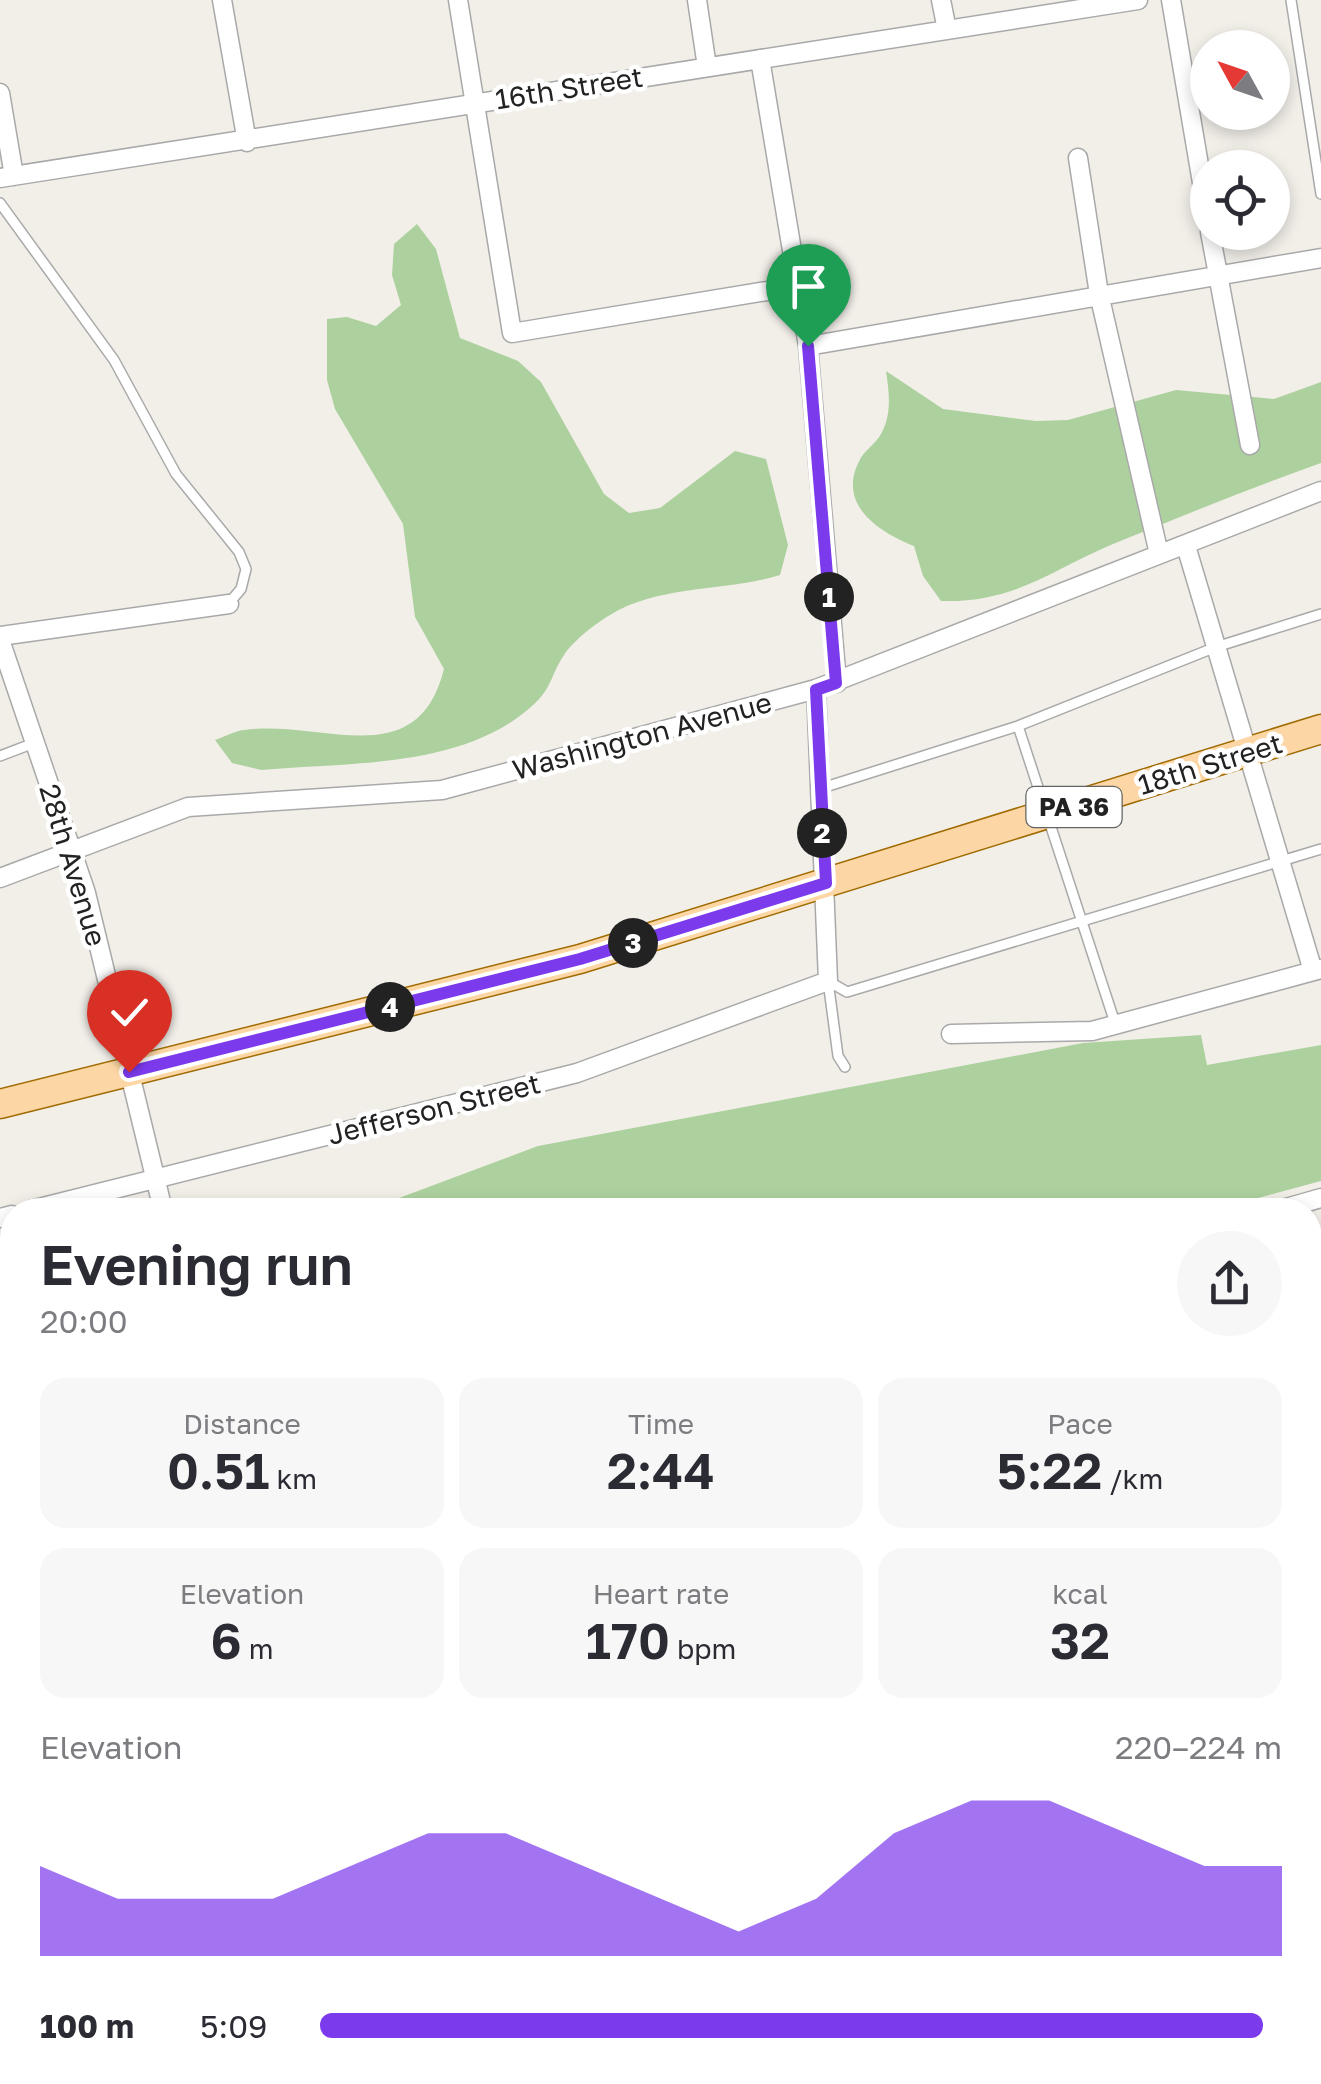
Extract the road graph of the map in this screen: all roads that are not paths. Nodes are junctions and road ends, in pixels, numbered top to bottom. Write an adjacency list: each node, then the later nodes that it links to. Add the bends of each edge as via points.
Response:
1 (222, 0): 13 (street)
2 (458, 0): 12 (street)
3 (698, 0): 10 (street)
4 (941, 0): 8 (street)
5 (1138, 0): 8 (street, 16th Street)
6 (1171, 0): 14 (street)
7 (1291, 0): 17 (lane)
8 (947, 30): 9 (street, 16th Street)
9 (760, 59): 10 (street, 16th Street); 22 (street)
10 (708, 67): 12 (street, 16th Street)
11 (0, 93): 16 (street)
12 (476, 102): 13 (street, 16th Street); 22 (street, via 512,333)
13 (247, 142): 16 (street, 16th Street)
14 (1196, 150)
15 (1078, 158): 23 (street)
16 (7, 177)
17 (1321, 194)
18 (0, 203): 29 (lane, via 114,360 176,474 239,552 246,569)
19 (1213, 250): 21 (street)
20 (1321, 258): 21 (street)
21 (1217, 276): 23 (street); 25 (street)
22 (797, 286): 24 (street)
23 (1100, 294): 24 (street); 28 (street)
24 (808, 346): 33 (street)
25 (1250, 445)
26 (1321, 491): 27 (street, Washington Avenue)
27 (1186, 546): 28 (street, Washington Avenue); 32 (street)
28 (1159, 554): 33 (street, Washington Avenue)
29 (229, 604): 31 (street)
30 (1321, 614): 32 (lane)
31 (0, 638): 37 (street, 28th Avenue)
32 (1216, 647): 35 (lane); 38 (street)
33 (836, 683): 34 (street, Washington Avenue)
34 (816, 690): 40 (street); 43 (street, Washington Avenue, via 442,790 188,807)
35 (1018, 726): 40 (lane); 41 (lane)
36 (1321, 729): 38 (main road, 18th Street / PA 36)
37 (34, 743): 39 (lane); 43 (street, 28th Avenue)
38 (1248, 753): 41 (main road, 18th Street / PA 36); 44 (street)
39 (0, 756)
40 (819, 789): 46 (street)
41 (1046, 815): 46 (main road, 18th Street / PA 36); 47 (lane)
42 (1321, 850): 44 (lane)
43 (72, 851): 45 (street, Washington Avenue); 53 (street, 28th Avenue)
44 (1282, 862): 47 (lane); 48 (street)
45 (0, 878)
46 (826, 883): 49 (street); 53 (main road, 18th Street / PA 36, via 580,959)
47 (1083, 922): 49 (lane, via 847,992); 50 (lane)
48 (1317, 970): 50 (street)
49 (828, 981): 52 (lane); 55 (street, Jefferson Street, via 577,1073)
50 (1116, 1026): 51 (street, via 1056,1036)
51 (951, 1034)
52 (845, 1067)
53 (129, 1072): 54 (main road, 18th Street / PA 36); 55 (street, 28th Avenue)
54 (0, 1104)
55 (155, 1178): 56 (street, Jefferson Street); 57 (street, 28th Avenue)
56 (78, 1198)
57 (160, 1198)

